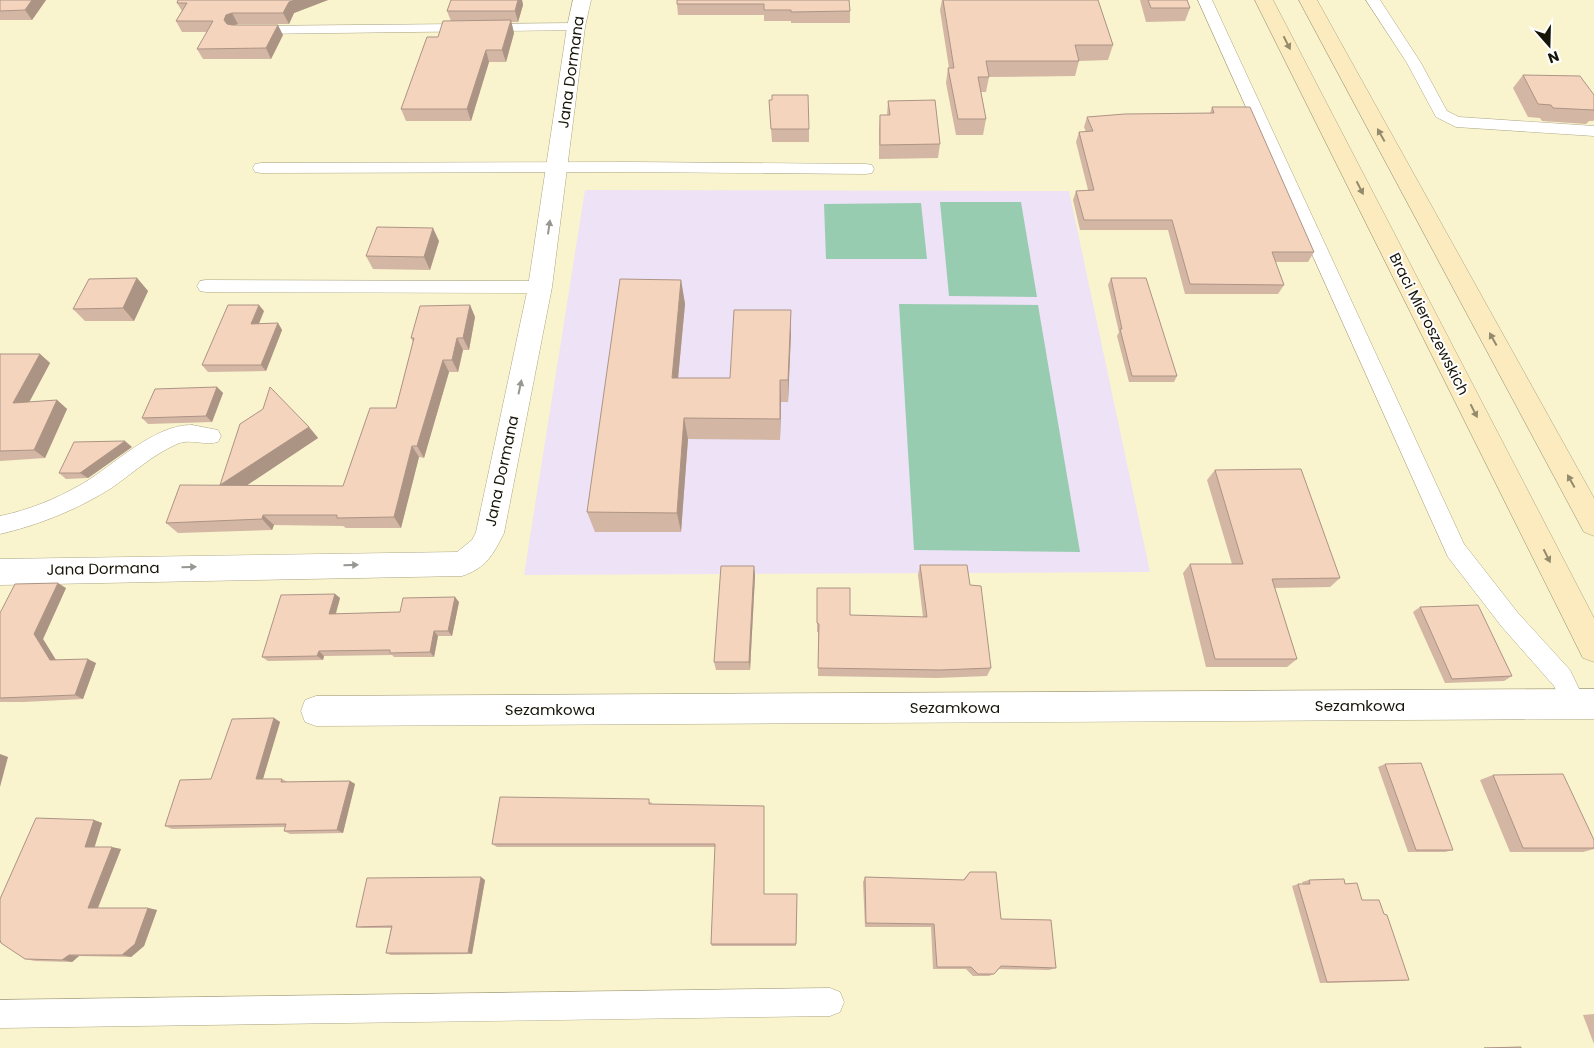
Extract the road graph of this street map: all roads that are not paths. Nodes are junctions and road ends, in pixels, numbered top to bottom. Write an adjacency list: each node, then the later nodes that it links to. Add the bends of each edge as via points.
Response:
1 (582, 0): 6 (street, Jana Dormana)
2 (1205, 0): 19 (lane, via 1456,550 1510,620)
3 (1264, 0): 18 (main road, Braci Mieroszewskich, one-way to 18)
4 (1308, 0): 15 (main road, one-way to 4)
5 (1372, 0): 8 (lane, via 1414,63 1441,114 1456,122)
6 (576, 27): 7 (lane); 9 (street, Jana Dormana)
7 (238, 30)
8 (1594, 131)
9 (558, 167): 10 (lane); 11 (lane); 13 (street, Jana Dormana, one-way to 9)
10 (261, 168)
11 (866, 169)
12 (206, 286): 13 (lane)
13 (540, 287): 17 (street, Jana Dormana, one-way to 13, via 462,564 482,549 490,533)
14 (211, 436): 16 (lane, via 182,434 152,446 114,475 56,508)
15 (1594, 524)
16 (0, 525)
17 (0, 572)
18 (1594, 648)
19 (1585, 705): 20 (street, Sezamkowa)
20 (316, 711)
21 (830, 1002): 22 (lane)
22 (0, 1014)

